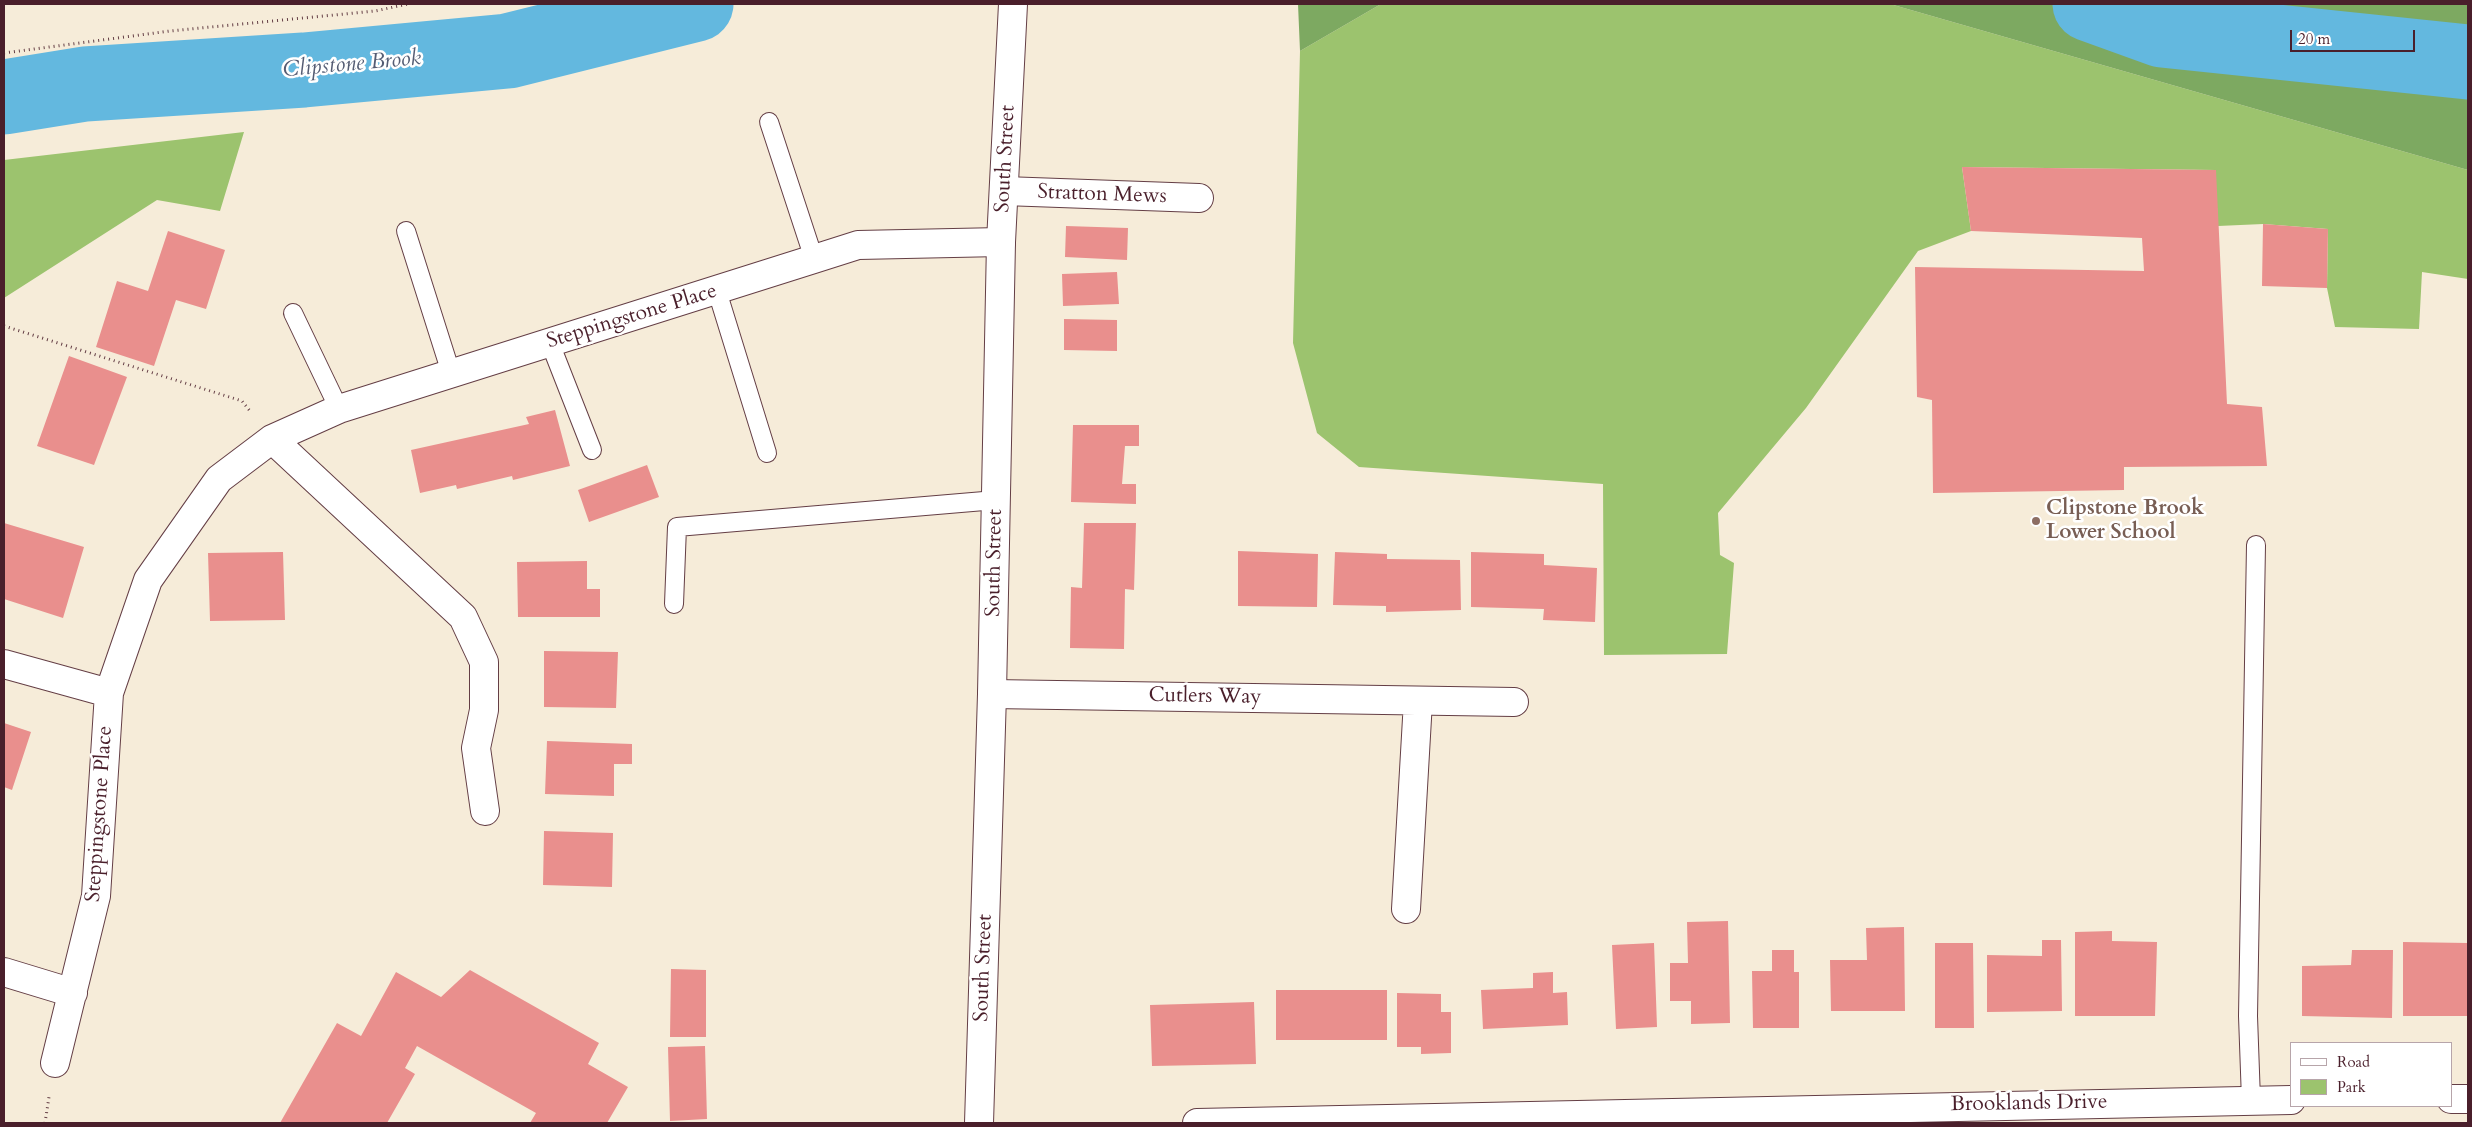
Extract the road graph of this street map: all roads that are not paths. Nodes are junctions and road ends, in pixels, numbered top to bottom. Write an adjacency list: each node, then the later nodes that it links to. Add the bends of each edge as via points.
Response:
1 (1013, 9): 3 (street, South Street)
2 (769, 122): 7 (lane)
3 (1004, 191): 4 (street, Stratton Mews); 6 (street, South Street)
4 (1199, 198)
5 (406, 231): 11 (lane)
6 (1001, 242): 7 (street, Steppingstone Place, via 858,245); 16 (street, South Street)
7 (814, 259): 8 (street, Steppingstone Place)
8 (717, 291): 10 (street, Steppingstone Place); 15 (lane)
9 (293, 313): 12 (lane)
10 (550, 344): 11 (street, Steppingstone Place); 14 (lane)
11 (451, 373): 12 (street, Steppingstone Place)
12 (339, 409): 13 (street, Steppingstone Place)
13 (272, 439): 20 (street, Steppingstone Place, via 219,480 148,580); 24 (street, via 464,617 484,662 484,710 476,748)
14 (592, 450)
15 (767, 453)
16 (996, 500): 18 (lane, via 677,527); 21 (street, South Street)
17 (2256, 545): 31 (lane, via 2248,1016)
18 (674, 604)
19 (4, 664): 20 (street)
20 (109, 693): 27 (street, Steppingstone Place, via 96,896)
21 (992, 694): 22 (street, Cutlers Way); 34 (street, South Street)
22 (1418, 701): 23 (street, Cutlers Way); 25 (street)
23 (1514, 702)
24 (486, 811)
25 (1406, 909)
26 (4, 972): 27 (street)
27 (73, 993): 28 (street, Steppingstone Place)
28 (55, 1063)
29 (2468, 1098): 30 (street)
30 (2452, 1099)
31 (2251, 1100): 32 (street, Brooklands Drive); 33 (street, Brooklands Drive)
32 (2290, 1100)
33 (1906, 1115): 35 (street, Brooklands Drive)
34 (980, 1123)
35 (1197, 1123)

